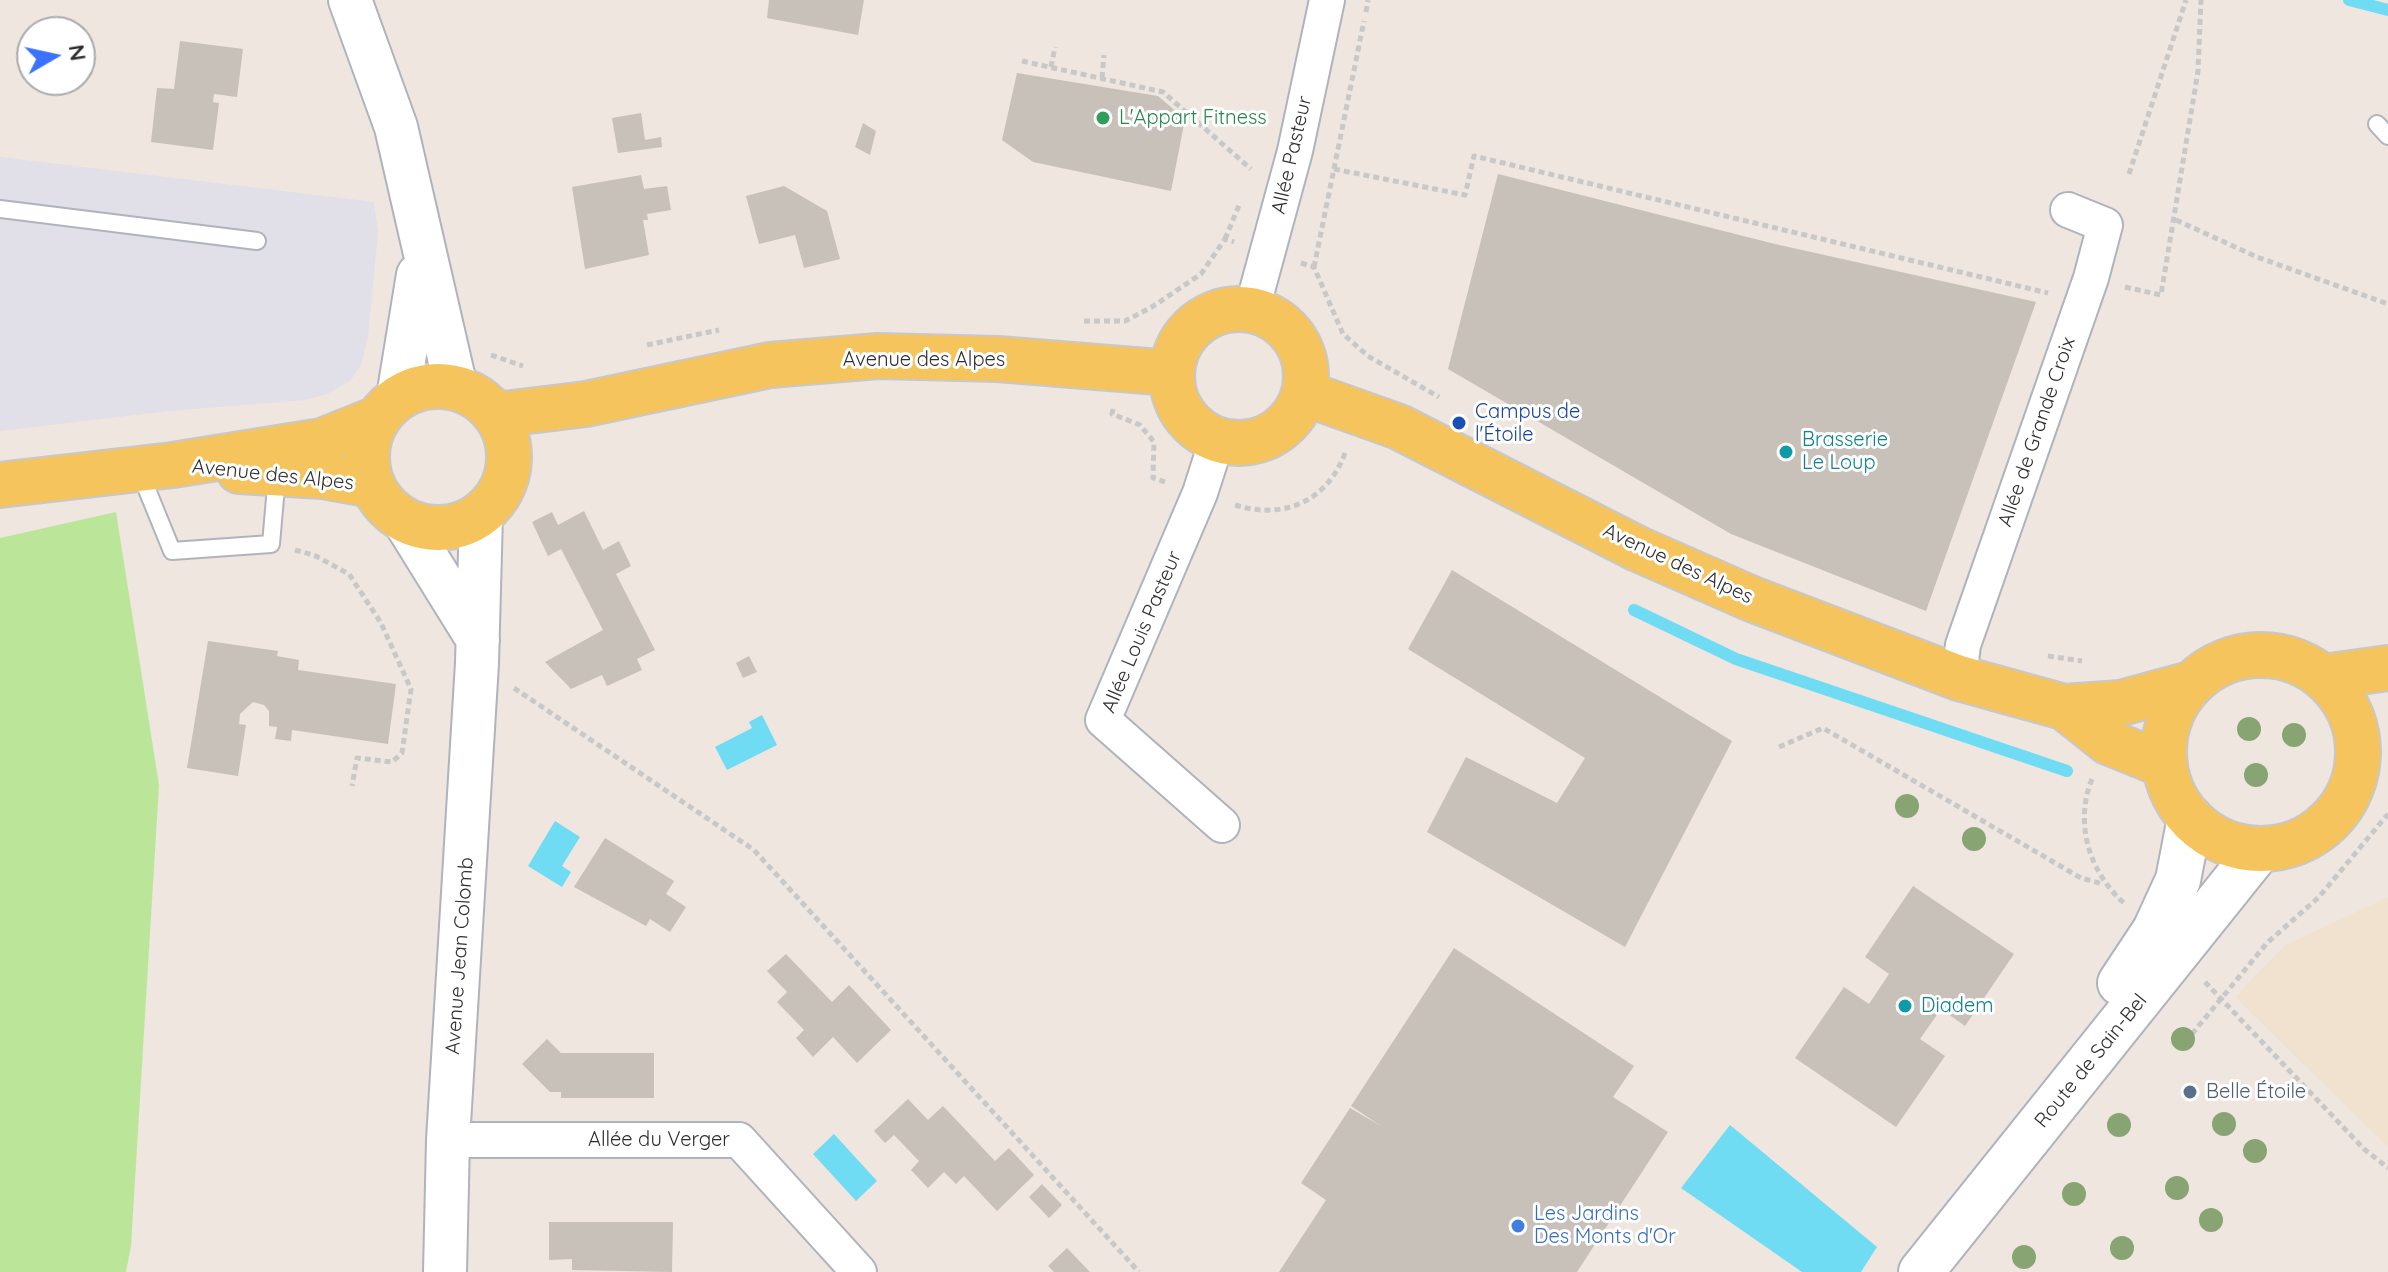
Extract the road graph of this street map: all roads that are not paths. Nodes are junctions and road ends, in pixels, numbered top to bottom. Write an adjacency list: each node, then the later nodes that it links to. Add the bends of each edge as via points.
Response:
1 (350, 0): 6 (street, via 396,127)
2 (1327, 0): 7 (street, Allée Pasteur, via 1295,151)
3 (0, 209): 5 (lane)
4 (2068, 210): 25 (street, Allée de Grande Croix, via 2105,225 1963,645)
5 (257, 241)
6 (422, 242): 9 (street); 12 (street, via 410,336)
7 (1252, 309): 8 (main road, via 1207,316 1189,330 1176,350); 10 (main road, via 1290,331 1306,371)
8 (1171, 373): 11 (main road, Avenue des Alpes, via 878,356 770,365); 14 (main road, via 1175,398 1188,421)
9 (456, 388): 12 (main road, via 416,388); 13 (main road, via 478,398)
10 (1304, 393): 14 (main road, via 1292,417 1271,436 1235,444); 25 (main road, Avenue des Alpes, via 1399,427 1638,549 1752,599)
11 (586, 404): 13 (main road, Avenue des Alpes); 15 (main road, Avenue des Alpes)
12 (387, 408): 16 (main road, Avenue des Alpes, via 322,441); 19 (main road, via 368,441)
13 (496, 415): 15 (main road)
14 (1217, 440): 31 (street, Allée Louis Pasteur, via 1200,493 1103,720)
15 (509, 456): 20 (main road, via 506,478)
16 (155, 466): 17 (main road, Avenue des Alpes); 17 (lane, via 172,551 271,544); 18 (main road, Avenue des Alpes)
17 (277, 474): 19 (main road, Avenue des Alpes)
18 (0, 485)
19 (372, 485): 21 (main road)
20 (481, 515): 21 (main road, via 442,528); 22 (street, Avenue Jean Colomb)
21 (403, 519): 22 (street)
22 (478, 651): 34 (street, Avenue Jean Colomb)
23 (2388, 668): 24 (main road)
24 (2323, 677): 26 (main road, via 2303,664 2256,654 2210,668); 28 (main road)
25 (1959, 678): 27 (main road, Avenue des Alpes)
26 (2191, 684): 27 (main road, Avenue des Alpes, via 2121,703); 29 (main road, via 2171,713)
27 (2064, 707): 29 (main road, Avenue des Alpes, via 2108,742)
28 (2373, 740): 32 (main road, via 2343,804 2327,823 2292,844)
29 (2165, 765): 30 (main road, via 2169,785)
30 (2190, 818): 32 (main road, via 2222,841); 33 (main road, Route de Sain-Bel)
31 (1222, 825)
32 (2260, 849): 33 (main road, Route de Sain-Bel)
33 (2167, 941): 37 (main road, Route de Sain-Bel, via 2123,980 1947,1210); 38 (main road, Route de Sain-Bel)
34 (448, 1140): 35 (street, Avenue Jean Colomb); 36 (street, Allée du Verger, via 739,1140)
35 (445, 1272)
36 (859, 1272)
37 (1912, 1272)
38 (1921, 1272)

